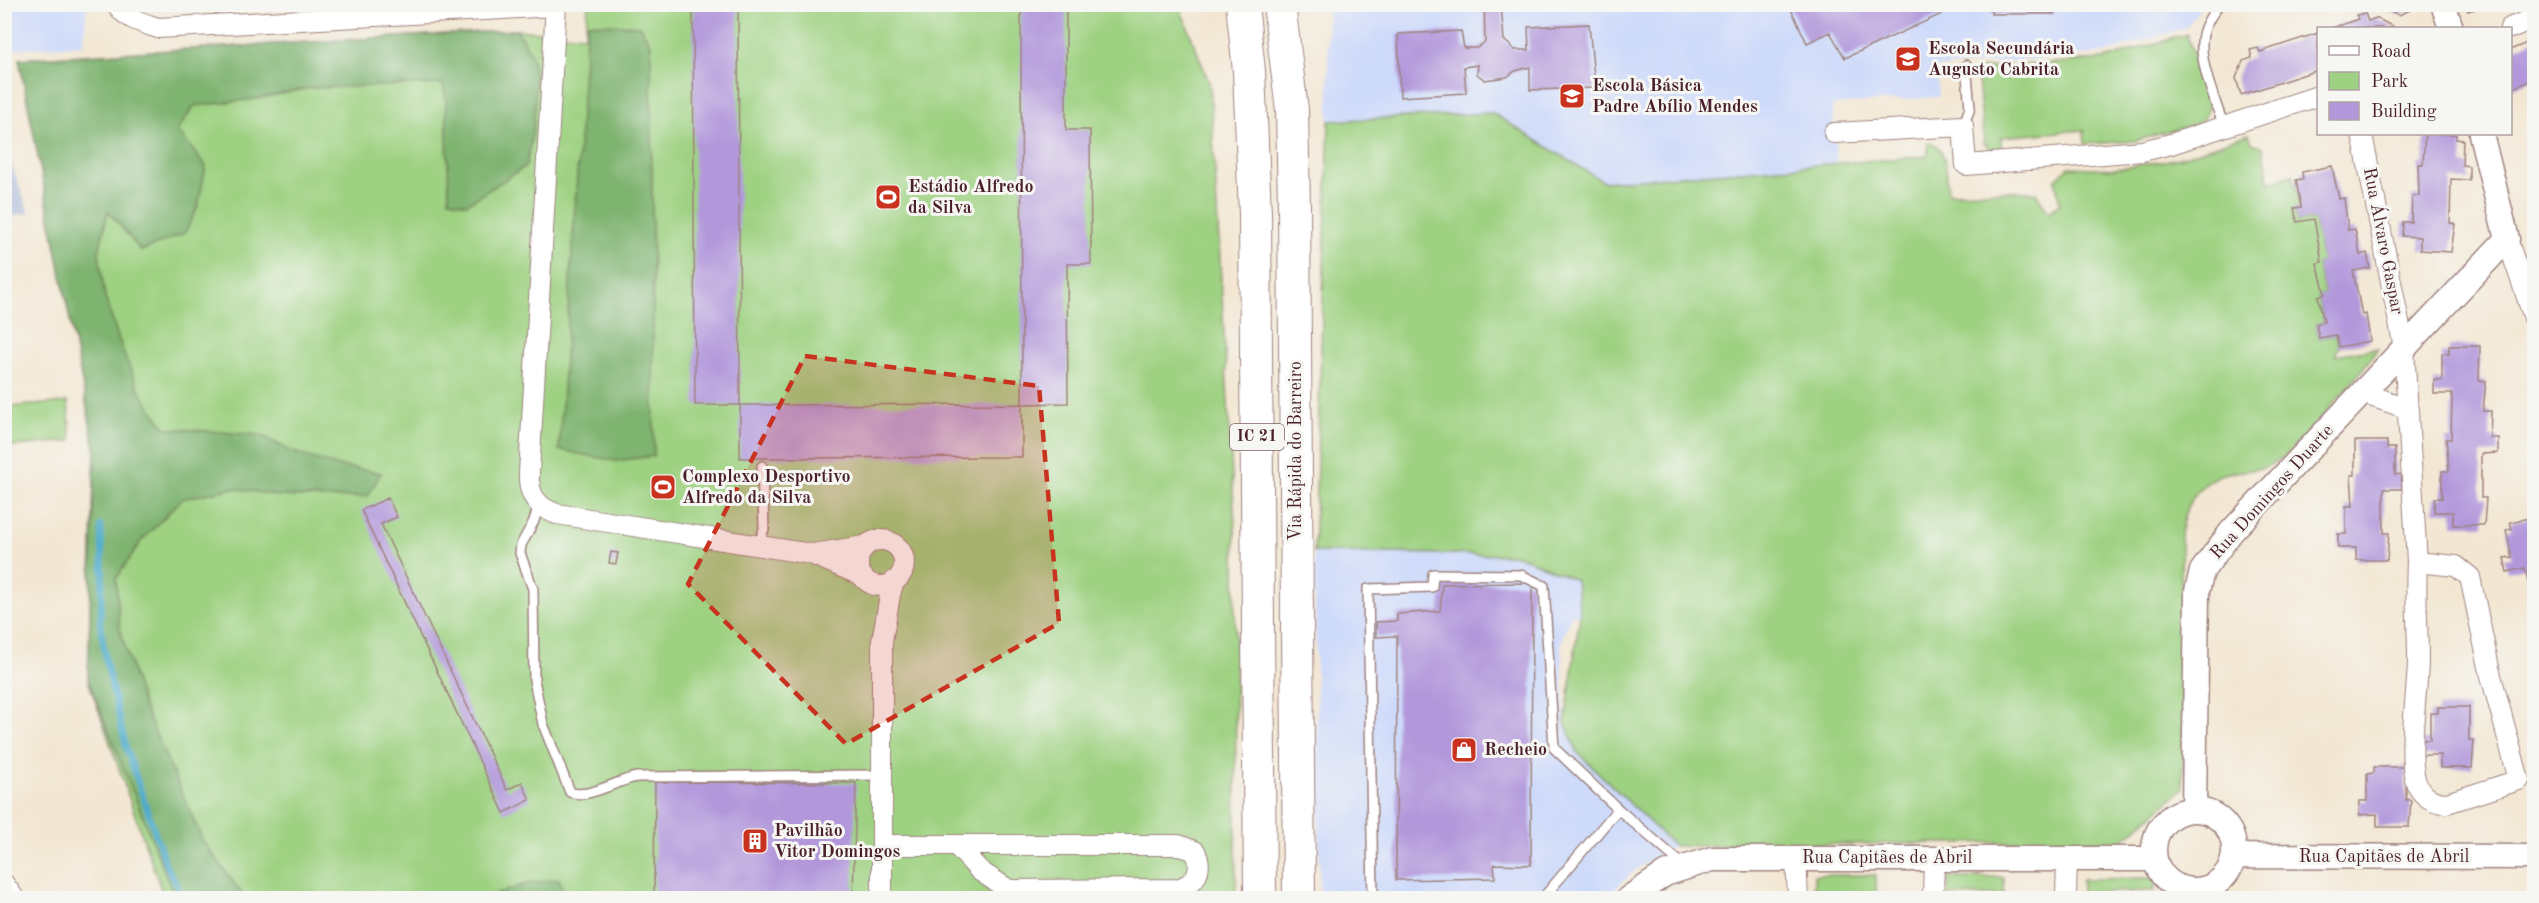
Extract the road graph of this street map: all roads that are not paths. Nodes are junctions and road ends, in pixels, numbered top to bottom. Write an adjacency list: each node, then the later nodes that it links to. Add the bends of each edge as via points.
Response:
1 (117, 4): 6 (street, via 135,20 158,28)
2 (1242, 4): 48 (highway, Via Rápida do Barreiro / IC 21, via 1255,214)
3 (1279, 4): 49 (highway, Via Rápida do Barreiro / IC 21, via 1292,110)
4 (2219, 4): 13 (lane, via 2207,22 2202,43)
5 (2443, 4): 8 (street)
6 (556, 5): 23 (street, via 529,473 530,491)
7 (2535, 18): 9 (street)
8 (2451, 27)
9 (2512, 27)
10 (1966, 65): 12 (lane, via 1970,108)
11 (2317, 97): 13 (street)
12 (1962, 126): 13 (street, via 1966,165 2142,151); 14 (street)
13 (2224, 127)
14 (1834, 133)
15 (2362, 135): 19 (street, Rua Álvaro Gaspar)
16 (2481, 135): 17 (street)
17 (2507, 239): 18 (street); 19 (street, Rua Domingos Duarte)
18 (2535, 318)
19 (2404, 348): 20 (street, Rua Domingos Duarte); 21 (street, Rua Álvaro Gaspar)
20 (2362, 393): 21 (street); 33 (street, Rua Domingos Duarte, via 2231,532 2202,571 2197,606)
21 (2409, 409): 27 (street, Rua Álvaro Gaspar)
22 (762, 466): 24 (lane, via 764,530)
23 (538, 504): 24 (street, via 562,515); 31 (lane, via 520,553 533,589 534,680 543,724 570,792 588,793 637,777)
24 (758, 546): 26 (street)
25 (865, 546): 26 (street); 28 (street, via 858,560); 29 (street, via 879,540 899,549 904,563)
26 (811, 554): 28 (street)
27 (2417, 562): 27 (street, Rua Álvaro Gaspar, via 2414,774 2422,794 2447,802 2519,780 2470,577 2456,566)
28 (864, 578): 29 (street, via 881,586); 30 (street, via 872,593)
29 (894, 582): 30 (street)
30 (882, 641): 31 (street)
31 (882, 775): 35 (street)
32 (1618, 809): 42 (lane); 50 (lane, via 1554,748 1544,586 1521,575 1433,574 1432,587 1368,589); 51 (lane)
33 (2194, 810): 36 (street, via 2225,824 2231,834); 41 (street, via 2175,816 2160,829)
34 (956, 844): 34 (street, via 980,871 1009,890 1177,889 1189,886 1197,877 1199,865 1195,851 1179,845); 35 (street)
35 (882, 845): 47 (street)
36 (2234, 856): 37 (street, Rua Capitães de Abril); 45 (street, via 2220,882)
37 (2535, 857)
38 (1796, 858): 39 (street, Rua Capitães de Abril); 42 (street, Rua Capitães de Abril, via 1712,859); 52 (street)
39 (1934, 858): 40 (street, Rua Capitães de Abril); 53 (street)
40 (2067, 858): 41 (street, Rua Capitães de Abril); 54 (street)
41 (2155, 859): 45 (street, via 2164,878)
42 (1685, 866): 44 (street, Rua Capitães de Abril, via 1665,873)
43 (4, 884): 46 (street)
44 (1644, 894)
45 (2192, 895)
46 (14, 898)
47 (882, 898)
48 (1260, 898)
49 (1299, 898)
50 (1373, 898)
51 (1543, 898)
52 (1798, 898)
53 (1933, 898)
54 (2066, 898)

